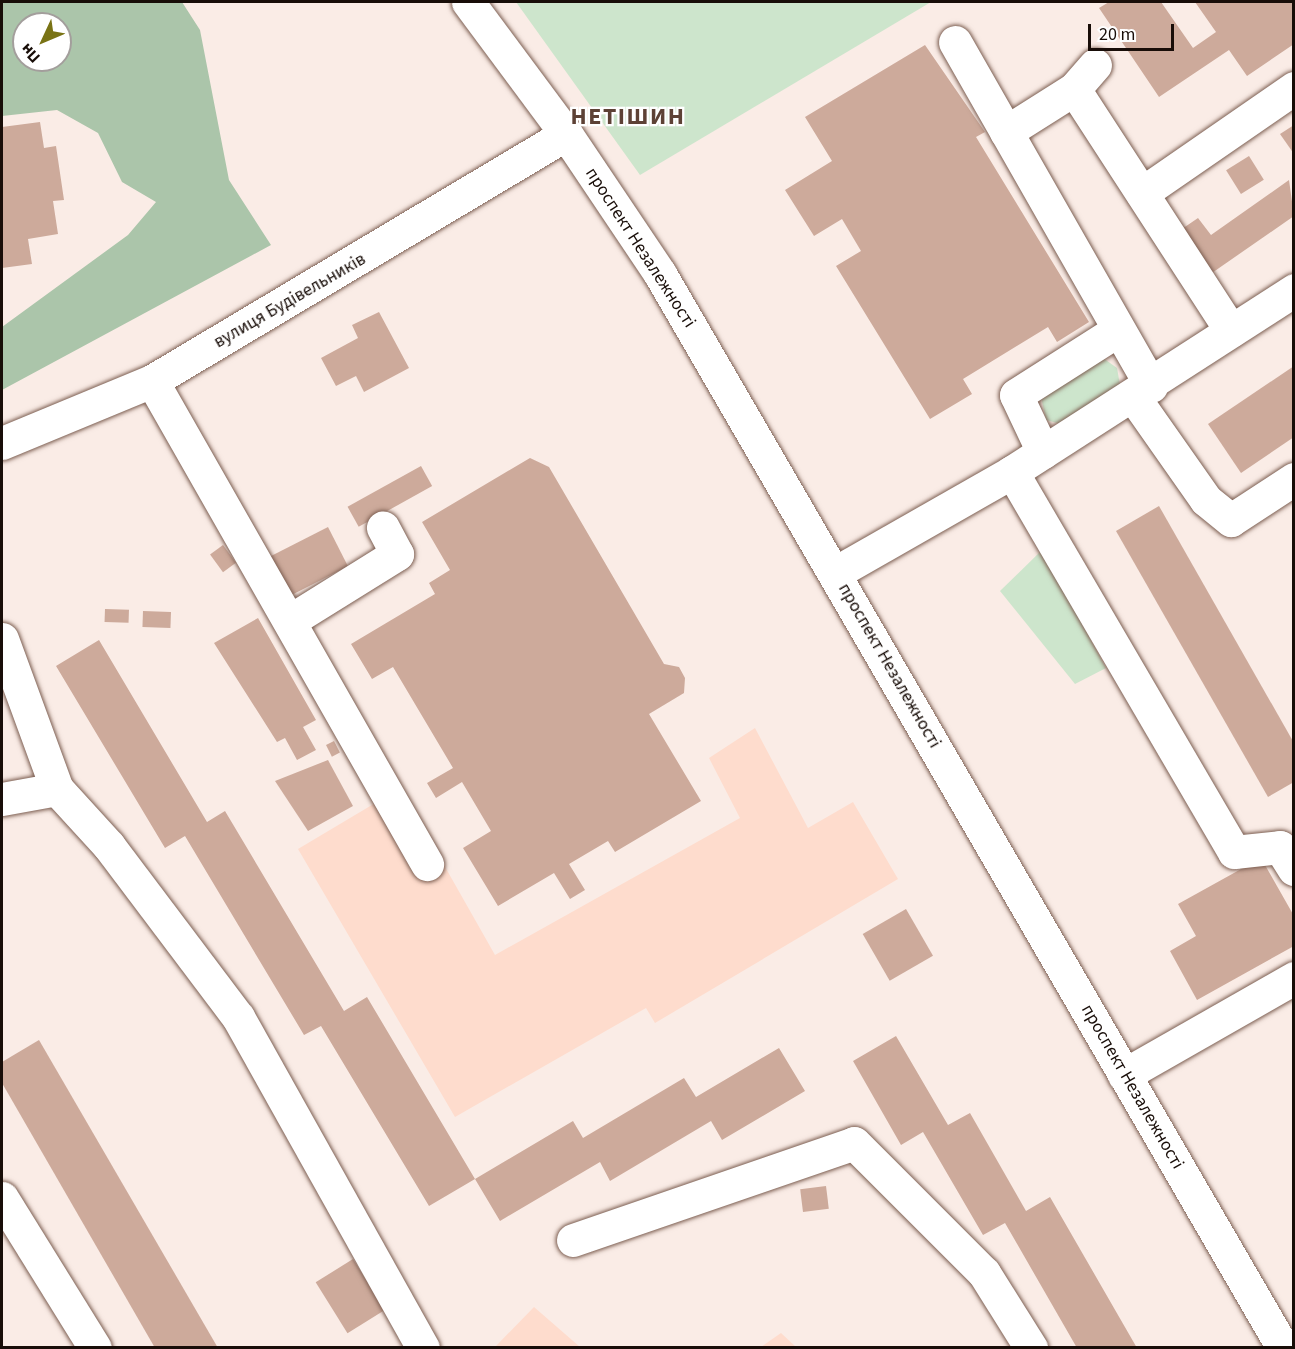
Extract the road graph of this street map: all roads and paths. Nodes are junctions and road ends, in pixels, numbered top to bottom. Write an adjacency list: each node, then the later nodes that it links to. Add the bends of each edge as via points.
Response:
1 (468, 2): 5 (main road, проспект Незалежності)
2 (955, 42): 4 (main road)
3 (1293, 88): 6 (main road)
4 (1006, 132): 6 (main road, via 1084,77); 8 (main road)
5 (566, 134): 10 (main road, вулиця Будівельників); 17 (main road, проспект Незалежності, via 660,274)
6 (1142, 193): 9 (main road)
7 (1293, 290): 9 (main road)
8 (1118, 330): 11 (main road); 13 (main road, via 1016,395)
9 (1231, 331): 11 (main road)
10 (152, 381): 12 (main road, вулиця Будівельників); 18 (main road)
11 (1142, 391): 13 (main road); 15 (main road, via 1206,500 1231,520)
12 (2, 443)
13 (1043, 452): 14 (main road)
14 (1012, 472): 17 (main road); 23 (main road, via 1234,852 1280,847)
15 (1293, 479)
16 (383, 528): 18 (main road, via 397,554)
17 (835, 573): 25 (main road, проспект Незалежності)
18 (291, 620): 22 (main road)
19 (2, 639): 20 (main road)
20 (57, 789): 21 (main road); 29 (main road, via 109,846 238,1017)
21 (2, 799)
22 (427, 864)
23 (1293, 869)
24 (1293, 978): 25 (main road)
25 (1124, 1075): 31 (main road, проспект Незалежності)
26 (2, 1198): 28 (main road)
27 (573, 1240): 30 (main road, via 854,1143 984,1273)
28 (95, 1347)
29 (423, 1347)
30 (1031, 1347)
31 (1283, 1347)

